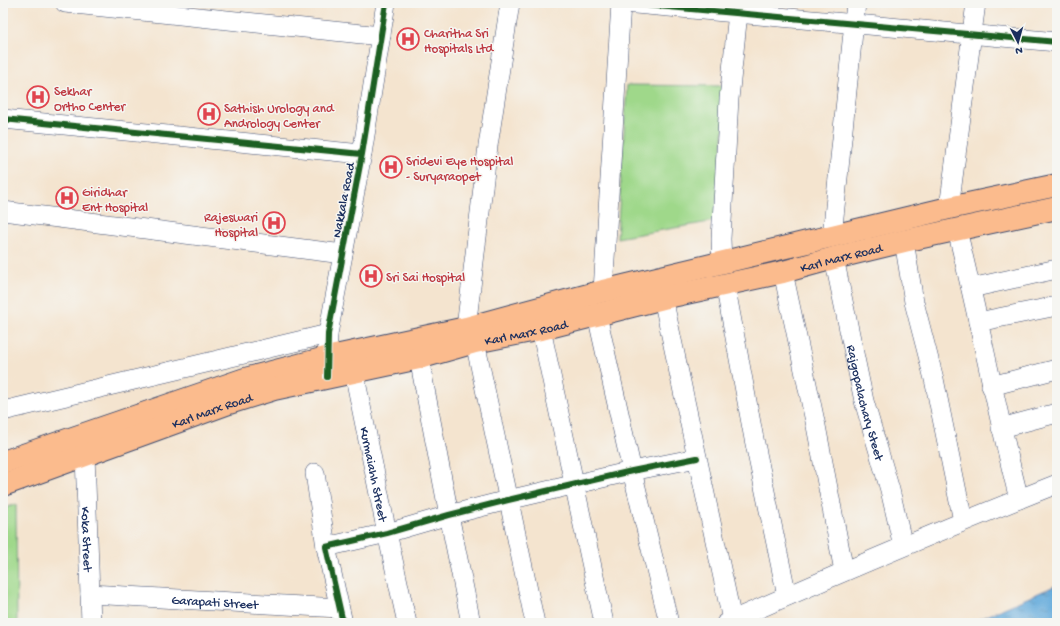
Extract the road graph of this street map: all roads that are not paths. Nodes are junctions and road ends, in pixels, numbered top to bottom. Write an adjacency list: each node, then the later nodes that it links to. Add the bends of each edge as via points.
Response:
1 (65, 3): 9 (street)
2 (386, 3): 9 (street, Nakkala Road)
3 (510, 3): 35 (street, via 488,146)
4 (622, 3): 7 (street); 28 (street)
5 (856, 3): 8 (street)
6 (976, 3): 10 (street)
7 (738, 9): 8 (street); 23 (street, via 729,99 721,239)
8 (853, 24): 10 (street); 19 (street)
9 (380, 36): 13 (street, Nakkala Road)
10 (972, 36): 11 (street); 15 (street)
11 (1057, 42)
12 (3, 119): 13 (street)
13 (362, 154): 21 (street, Nakkala Road)
14 (1057, 184): 15 (main road, Karl Marx Road)
15 (949, 208): 19 (main road, Karl Marx Road)
16 (1057, 208): 18 (main road, Karl Marx Road)
17 (3, 211): 21 (street)
18 (957, 230): 20 (main road, Karl Marx Road); 27 (street)
19 (832, 236): 23 (main road, Karl Marx Road)
20 (904, 241): 22 (main road, Karl Marx Road); 55 (street, via 914,302 934,380)
21 (343, 254): 34 (street, Nakkala Road)
22 (834, 258): 25 (main road, Karl Marx Road); 57 (street, Rajgopalachary Steet, via 864,401)
23 (722, 263): 28 (main road, Karl Marx Road)
24 (1057, 269): 27 (street)
25 (783, 272): 26 (main road, Karl Marx Road); 59 (street)
26 (725, 284): 29 (main road, Karl Marx Road); 61 (street)
27 (971, 288): 32 (street)
28 (603, 291): 35 (main road, Karl Marx Road)
29 (662, 298): 31 (main road, Karl Marx Road); 45 (street)
30 (1057, 306): 32 (street)
31 (597, 315): 33 (main road, Karl Marx Road); 47 (street)
32 (978, 322): 40 (street)
33 (542, 329): 35 (main road, Karl Marx Road); 51 (street)
34 (328, 334): 37 (street, Nakkala Road); 41 (street)
35 (470, 335): 36 (main road, Karl Marx Road); 37 (main road, Karl Marx Road); 53 (street)
36 (419, 358): 39 (main road, Karl Marx Road); 54 (street)
37 (327, 368): 39 (main road, Karl Marx Road); 44 (main road, Karl Marx Road, via 274,390 229,403); 46 (main road, Karl Marx Road, via 245,379)
38 (1057, 369): 40 (street)
39 (354, 372): 56 (street, Kurmaiahh Street)
40 (991, 386): 43 (street)
41 (3, 411)
42 (1057, 412): 43 (street)
43 (1001, 428): 52 (street)
44 (85, 455): 50 (main road, Karl Marx Road); 60 (street, Koka Street)
45 (697, 458): 47 (street); 63 (street)
46 (3, 462)
47 (632, 471): 51 (street); 69 (street)
48 (315, 474): 58 (street)
49 (1057, 484): 52 (street)
50 (3, 485)
51 (575, 485): 53 (street); 68 (street)
52 (1019, 499): 55 (street)
53 (508, 500): 54 (street); 67 (street)
54 (449, 515): 56 (street); 66 (street)
55 (963, 521): 57 (street)
56 (387, 533): 58 (street); 65 (street, Kurmaiahh Street)
57 (903, 546): 59 (street)
58 (326, 547): 62 (street)
59 (844, 571): 61 (street)
60 (90, 594): 62 (street, Garapati Street); 64 (street, Koka Street)
61 (787, 596): 63 (street)
62 (341, 615)
63 (729, 622)
64 (91, 623)
65 (407, 623)
66 (471, 623)
67 (535, 623)
68 (604, 623)
69 (669, 623)

